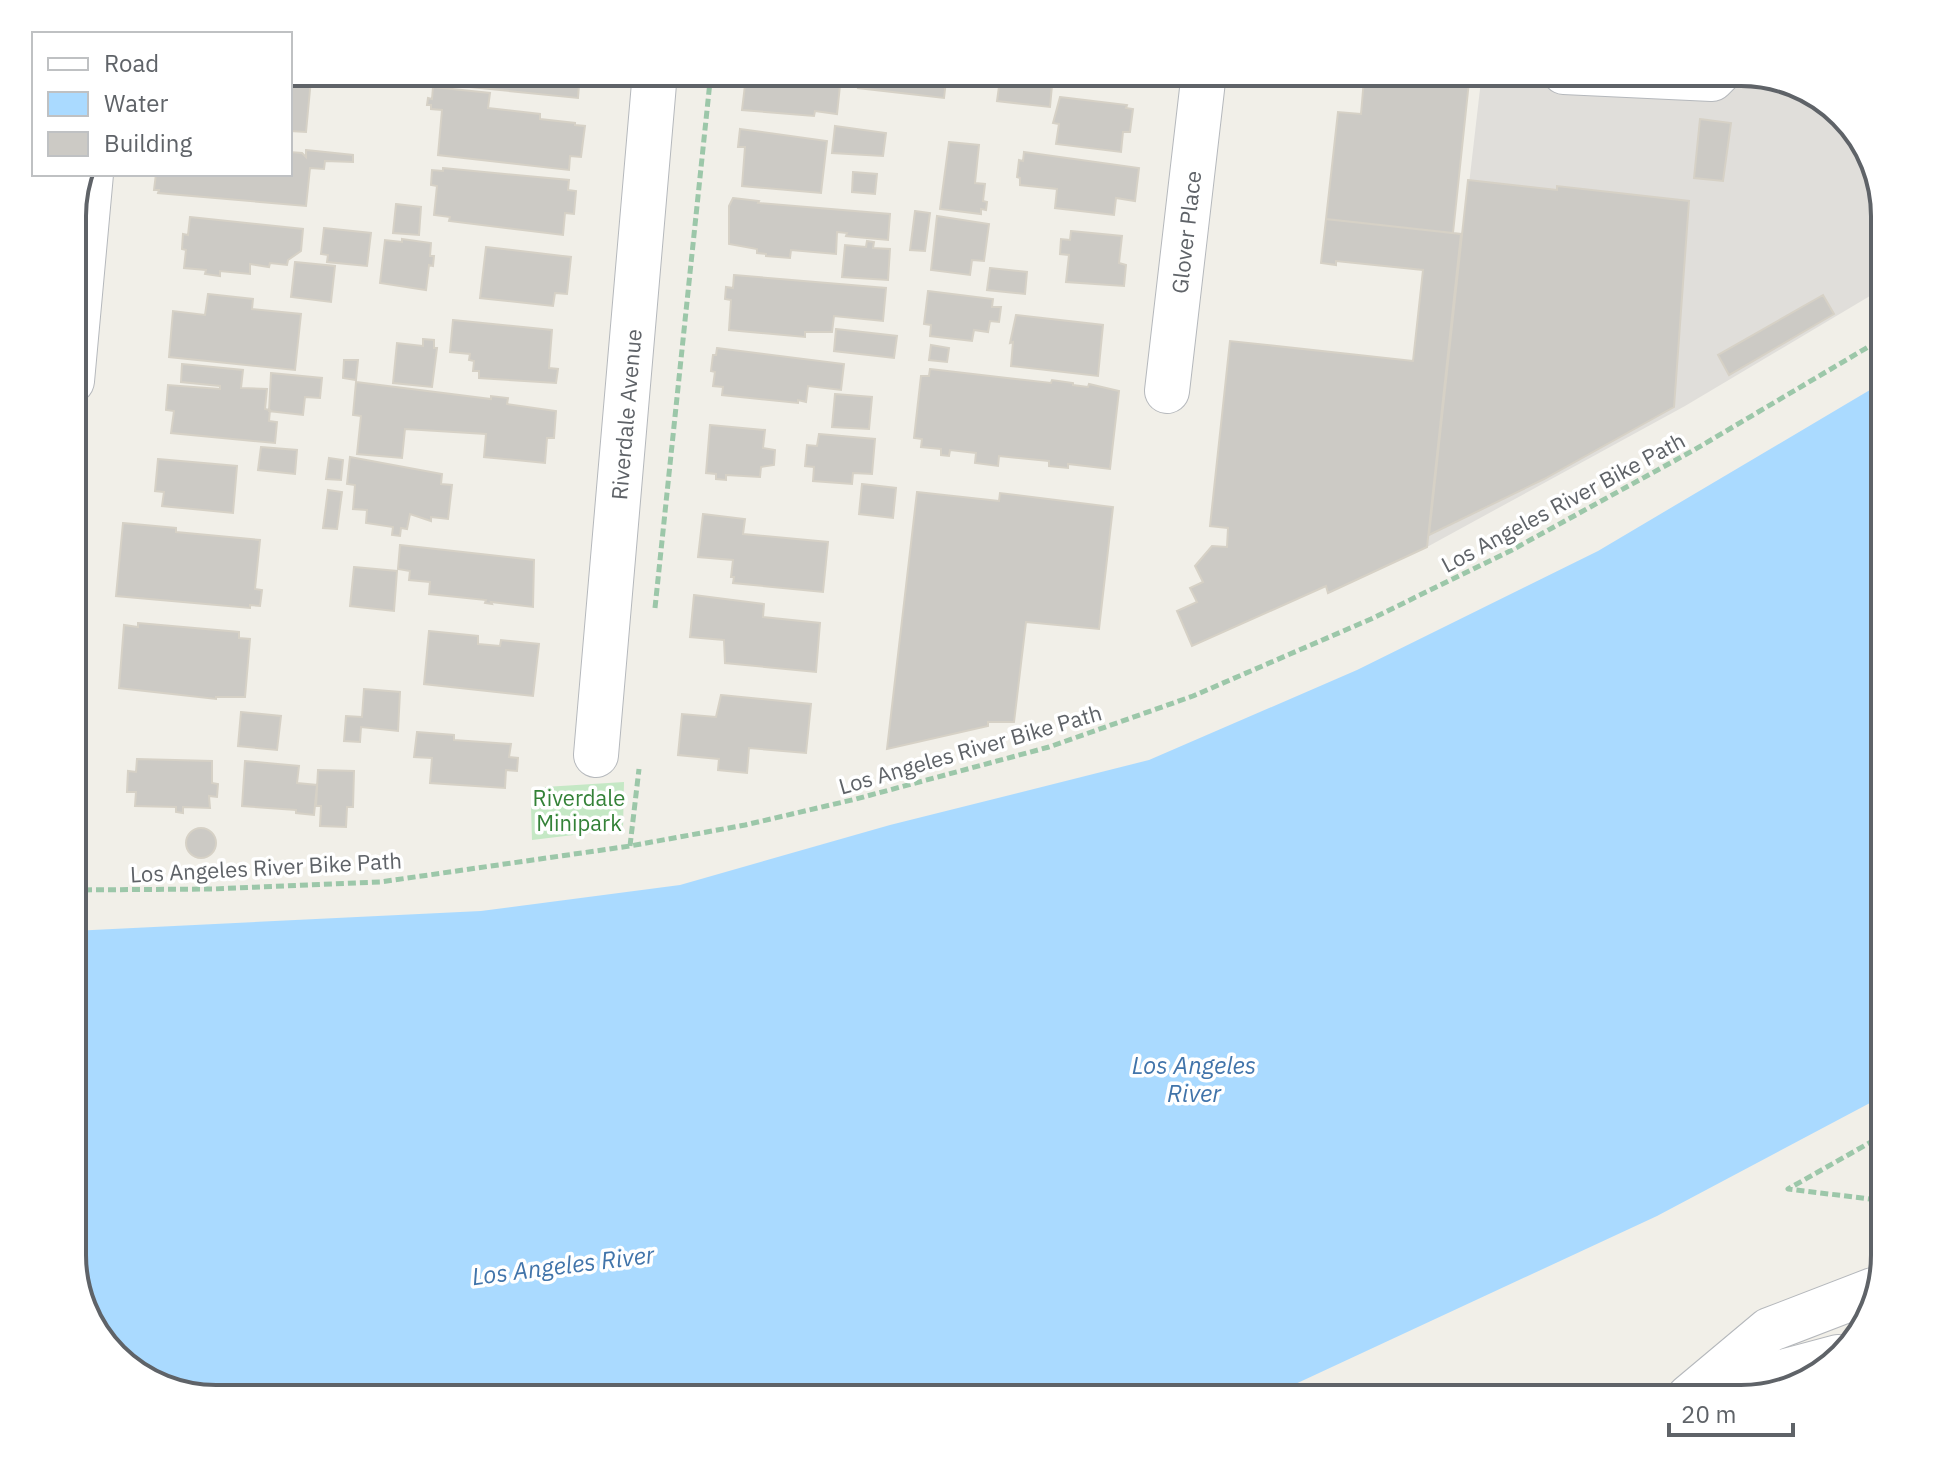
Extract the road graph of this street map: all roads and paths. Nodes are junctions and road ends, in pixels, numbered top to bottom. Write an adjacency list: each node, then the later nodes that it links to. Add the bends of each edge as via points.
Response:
1 (654, 86): 9 (street, Riverdale Avenue)
2 (710, 86): 8 (path)
3 (1202, 86): 7 (street, Glover Place)
4 (90, 181): 5 (street)
5 (86, 228)
6 (1871, 345): 11 (path, Los Angeles River Bike Path, via 1512,550 1371,619 1193,696 1049,747 856,799)
7 (1167, 391)
8 (655, 608)
9 (596, 755)
10 (639, 766): 11 (path)
11 (630, 846): 12 (path, Los Angeles River Bike Path, via 380,882)
12 (86, 890)
13 (1871, 1142): 14 (path, via 1788,1189)
14 (1871, 1199)
15 (1865, 1293): 17 (street, via 1769,1330)
16 (1810, 1364): 18 (street)
17 (1702, 1385)
18 (1734, 1385)

